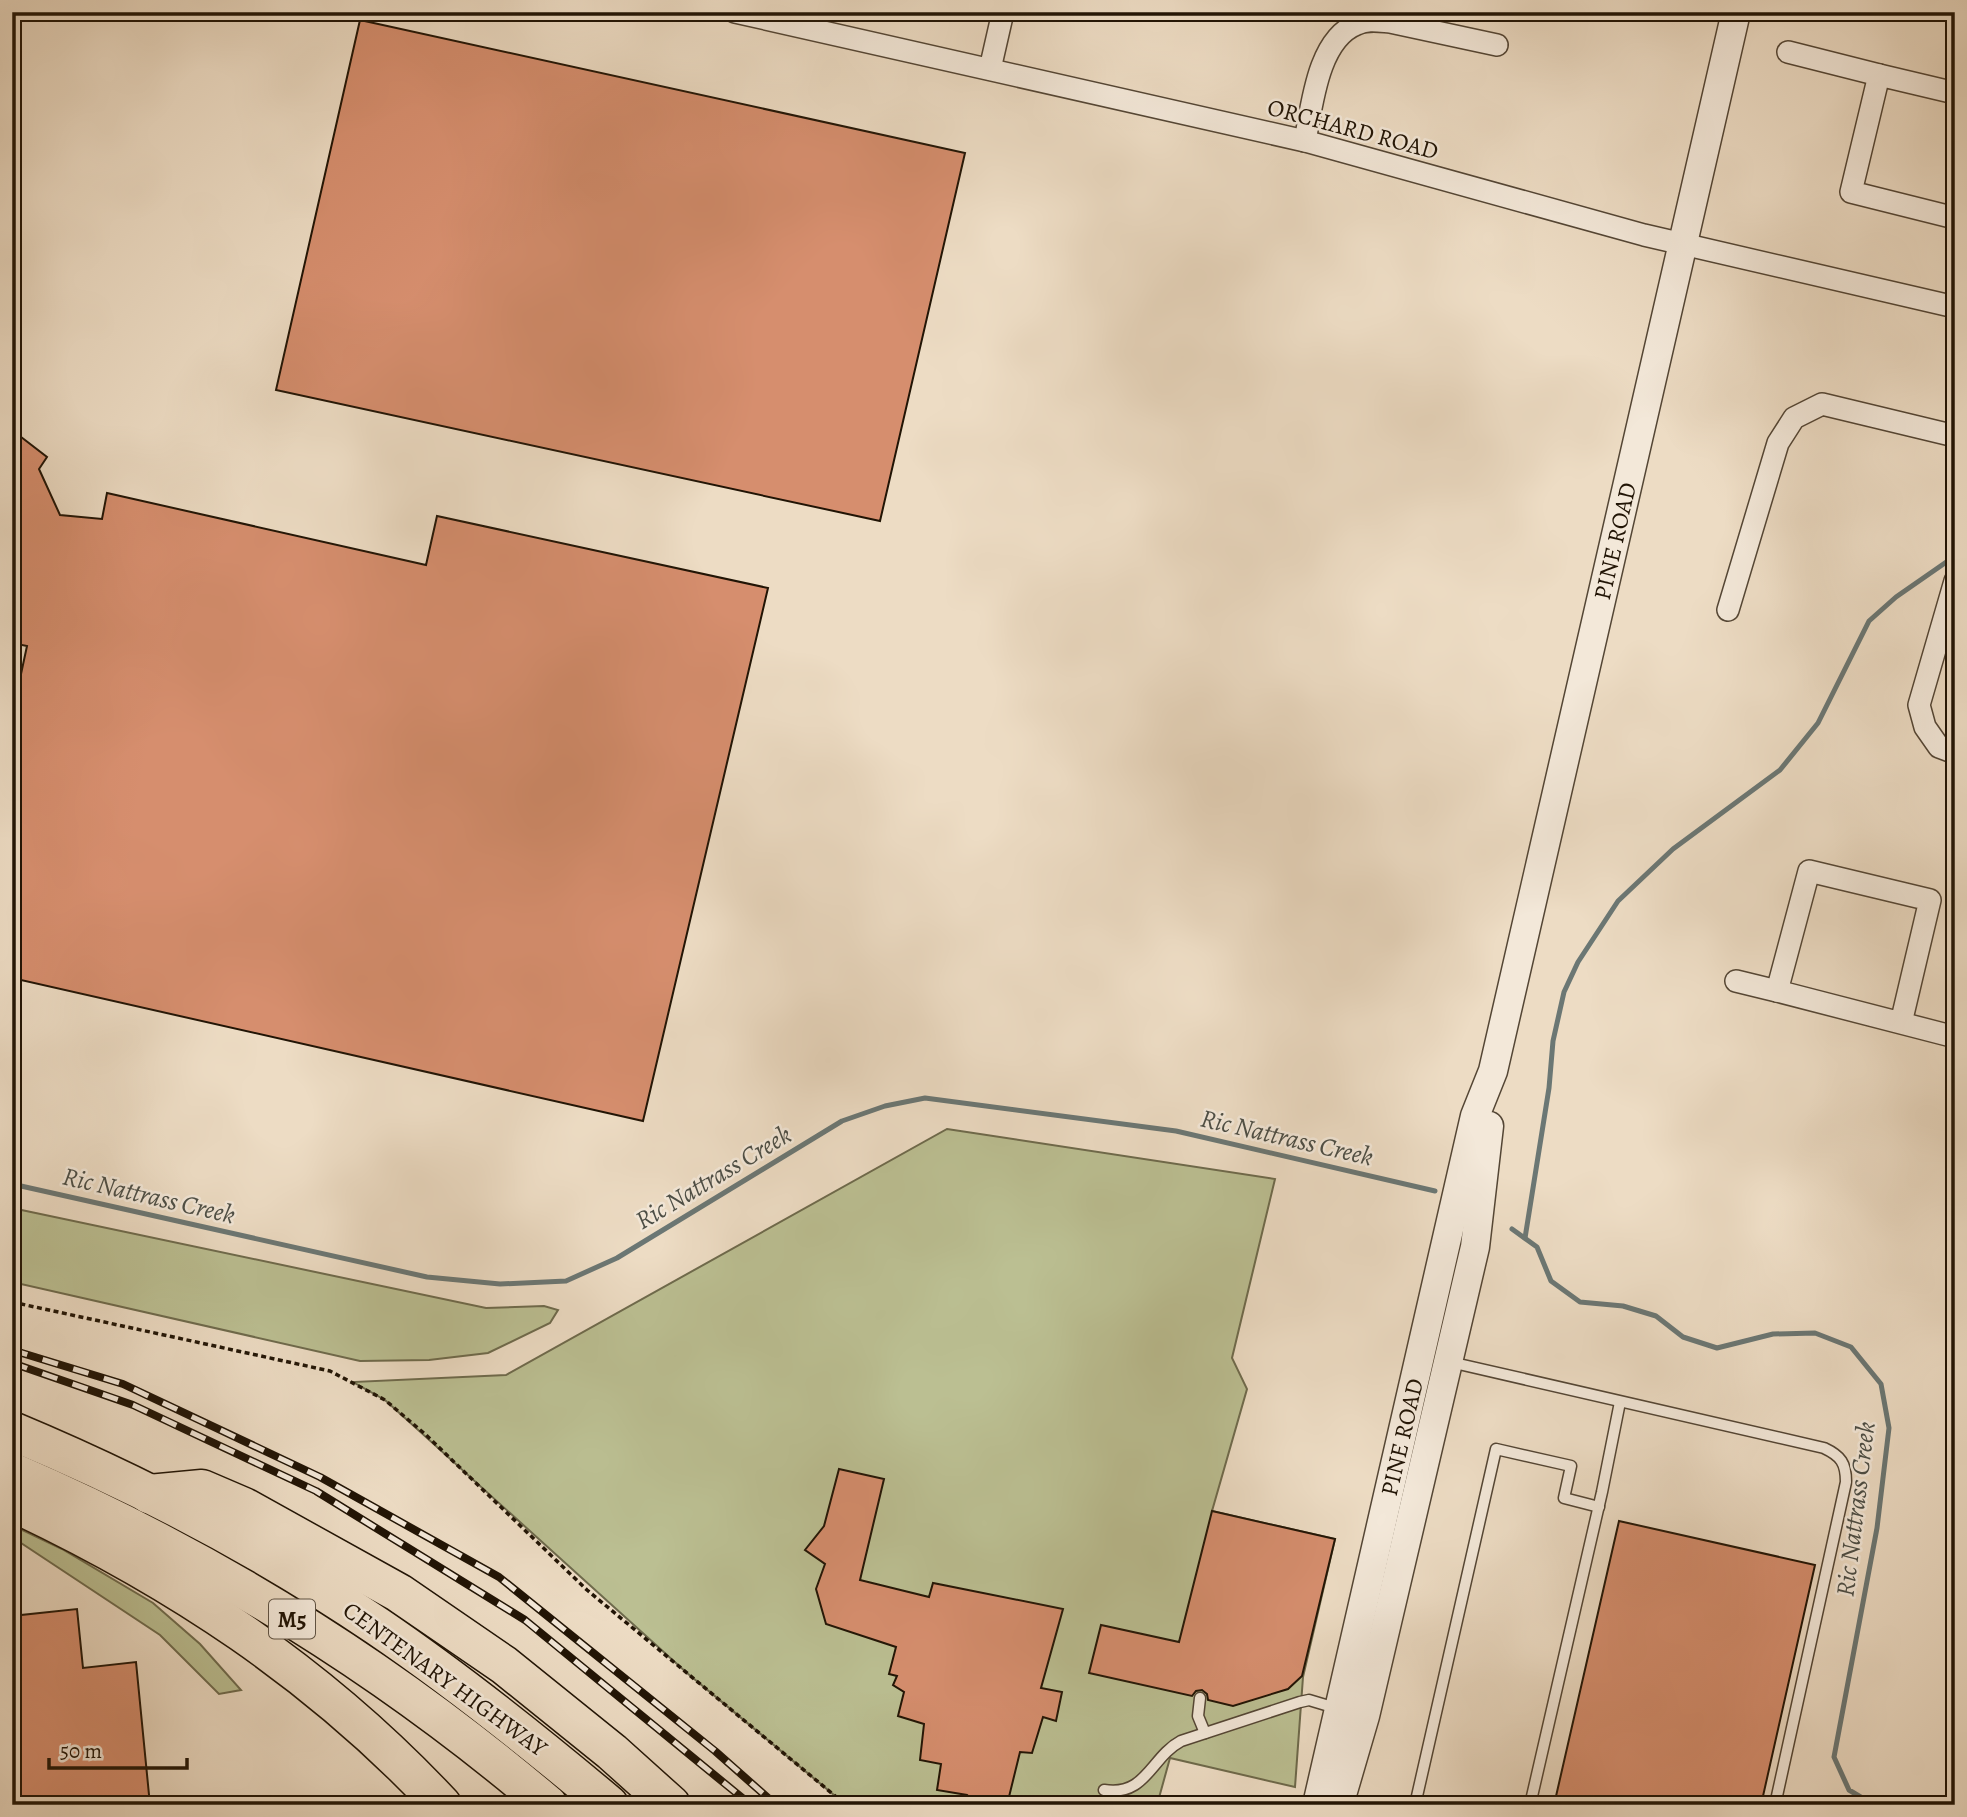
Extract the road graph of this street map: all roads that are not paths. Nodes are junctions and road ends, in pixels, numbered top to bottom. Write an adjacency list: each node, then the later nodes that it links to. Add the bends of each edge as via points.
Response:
1 (735, 12): 6 (street, ORCHARD ROAD)
2 (1003, 12): 6 (street)
3 (1736, 12): 11 (street, PINE ROAD)
4 (1497, 45): 9 (street, via 1390,22 1357,23 1330,47)
5 (1788, 52): 7 (street)
6 (990, 69): 9 (street, ORCHARD ROAD)
7 (1879, 75): 8 (street); 10 (street, via 1851,192)
8 (1955, 93)
9 (1305, 141): 11 (street, ORCHARD ROAD)
10 (1955, 218)
11 (1684, 245): 12 (street, ORCHARD ROAD); 21 (street, PINE ROAD, via 1493,1070 1475,1116)
12 (1955, 307)
13 (1955, 436): 15 (street, via 1822,404 1794,418 1778,443)
14 (1955, 580): 16 (street, via 1919,705 1925,727 1939,747)
15 (1728, 610)
16 (1955, 753)
17 (1736, 981): 18 (street)
18 (1777, 991): 19 (street); 19 (street, via 1809,871 1930,900)
19 (1901, 1023): 20 (street)
20 (1955, 1037)
21 (1434, 1359): 22 (lane); 29 (street, PINE ROAD)
22 (1620, 1402): 27 (lane); 40 (lane, via 1824,1448 1839,1455 1846,1469)
23 (12, 1431): 25 (highway, CENTENARY HIGHWAY / M5)
24 (12, 1472): 33 (highway, CENTENARY HIGHWAY / M5, via 115,1519 280,1611 407,1695)
25 (149, 1494): 34 (highway, CENTENARY HIGHWAY / M5, via 268,1558 376,1625 489,1707); 35 (highway, via 202,1489 254,1512 399,1593 504,1665)
26 (12, 1502): 32 (highway, via 123,1557 230,1622 360,1725)
27 (1599, 1507): 38 (lane, via 1564,1498 1571,1466 1496,1449); 39 (lane)
28 (1200, 1698): 30 (lane, via 1198,1716)
29 (1352, 1712): 30 (lane, via 1309,1700); 36 (street, PINE ROAD); 37 (street, PINE ROAD)
30 (1205, 1733): 31 (lane, via 1170,1747 1137,1783 1115,1792)
31 (1104, 1790)
32 (442, 1805)
33 (548, 1805)
34 (608, 1805)
35 (671, 1805)
36 (1317, 1805)
37 (1339, 1805)
38 (1415, 1805)
39 (1530, 1805)
40 (1774, 1805)

